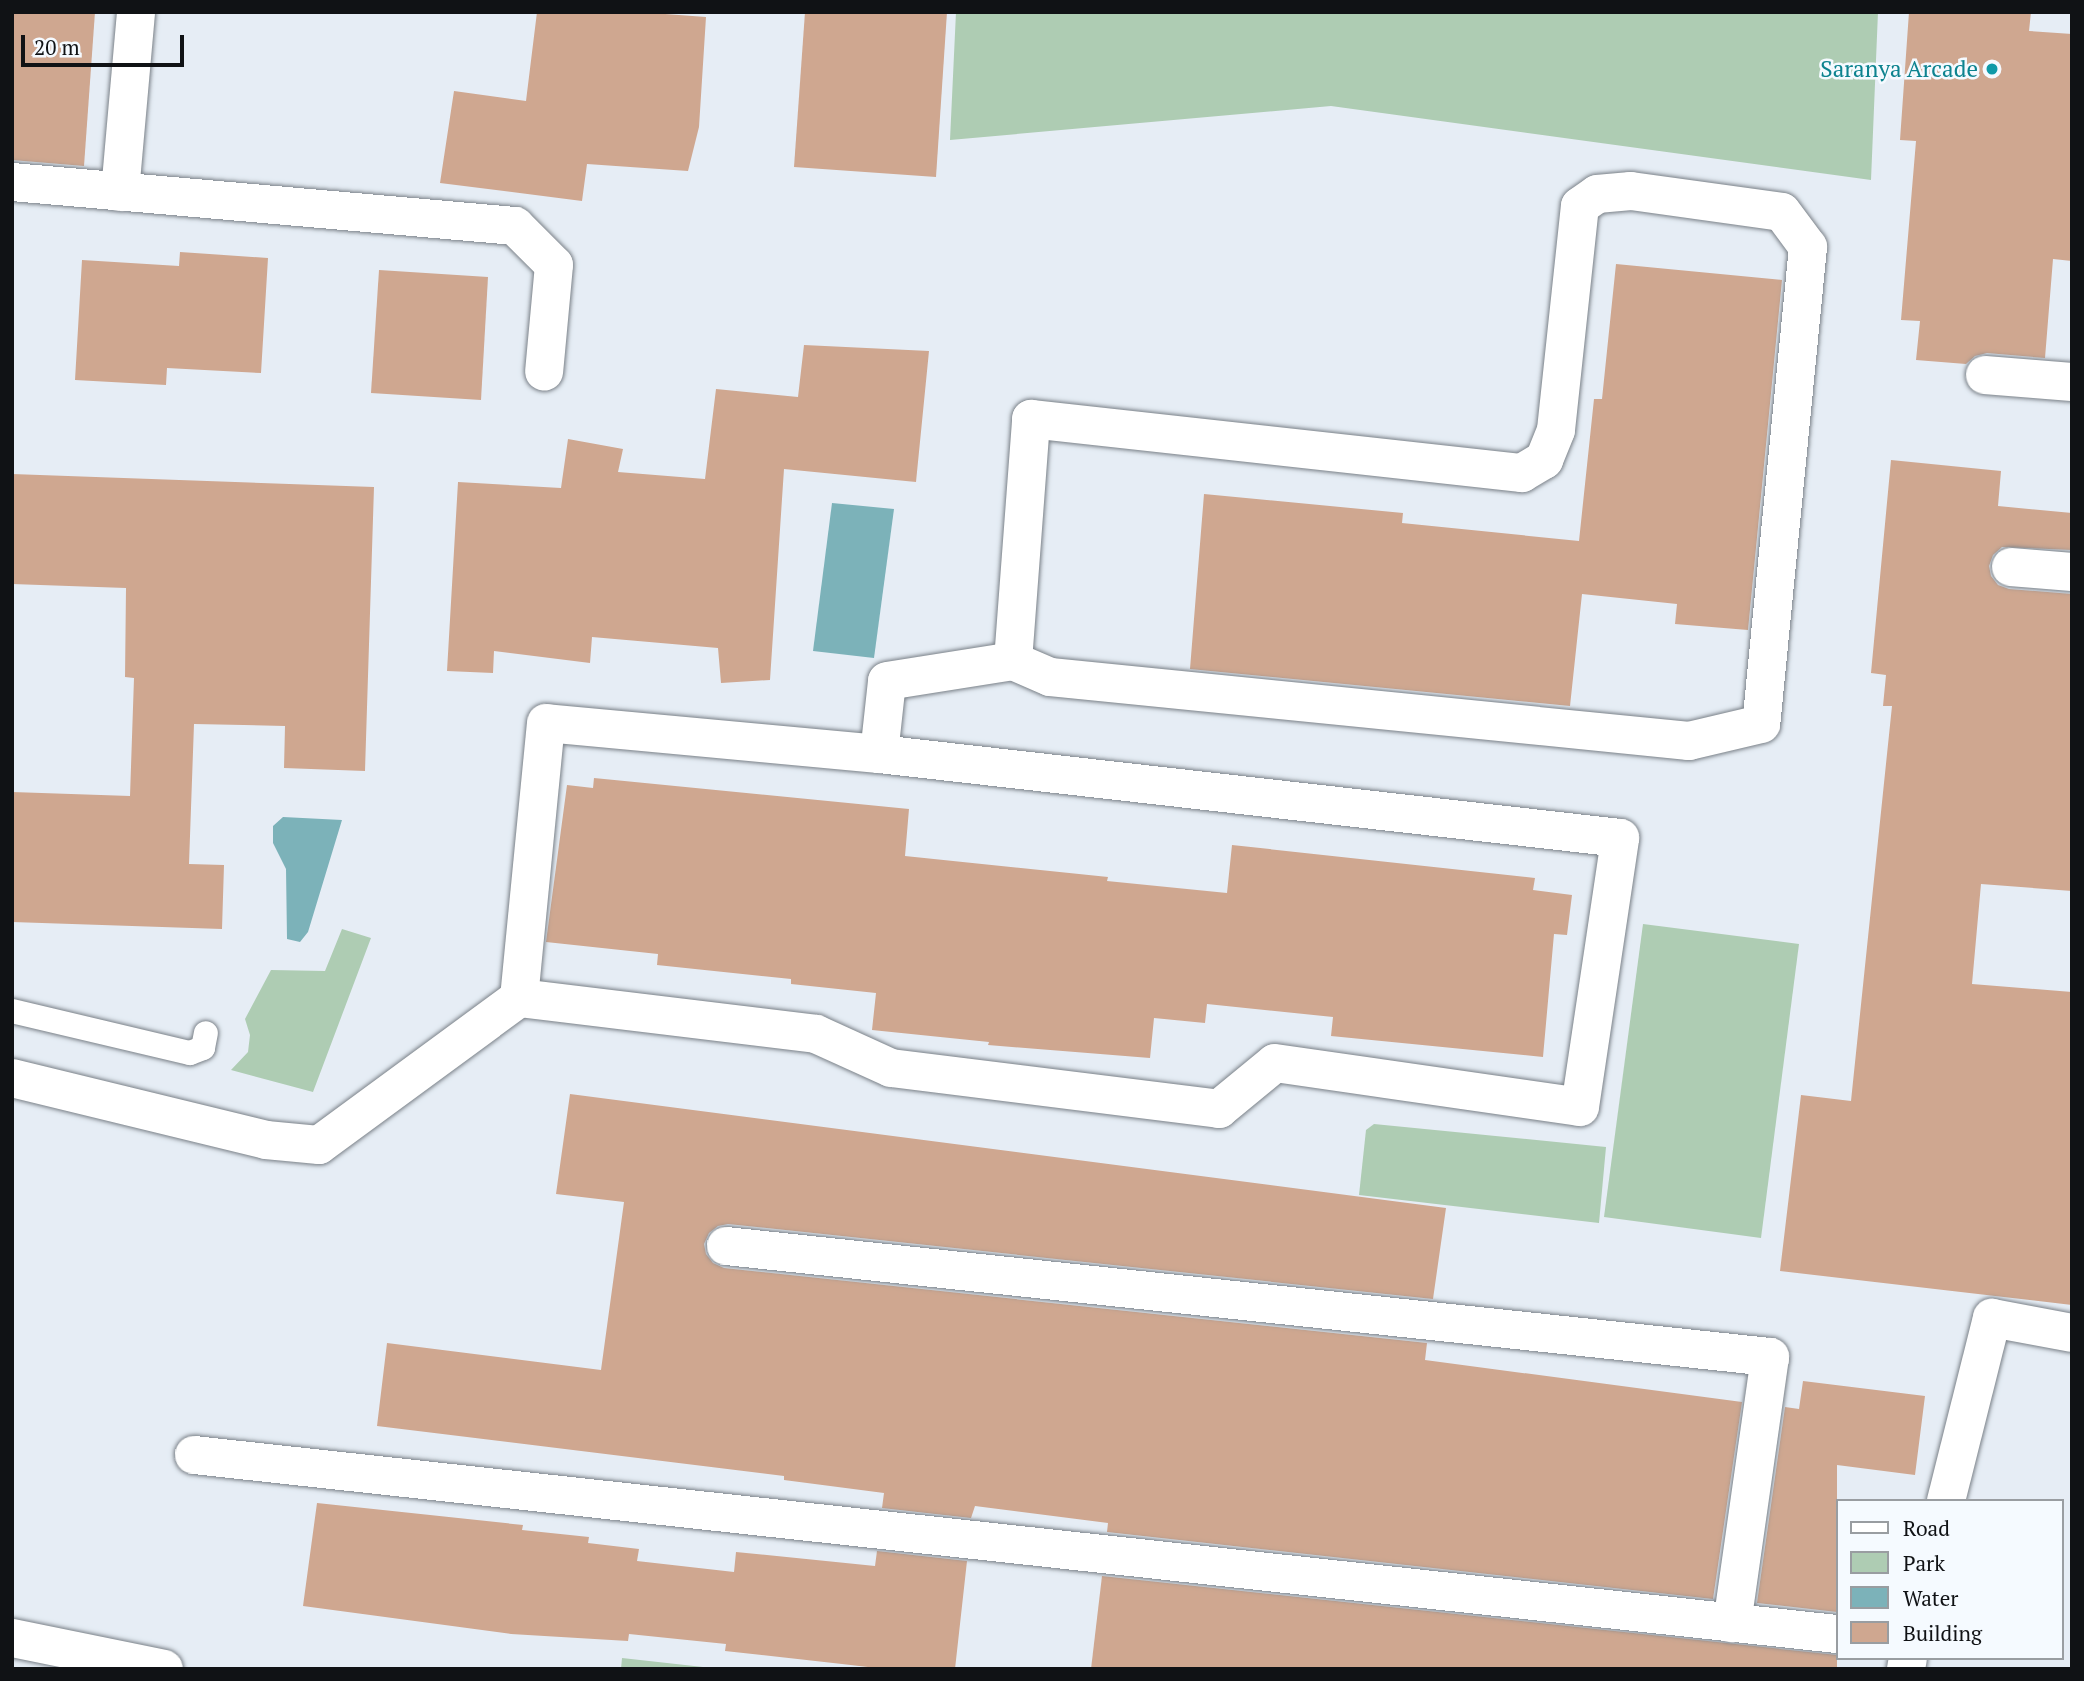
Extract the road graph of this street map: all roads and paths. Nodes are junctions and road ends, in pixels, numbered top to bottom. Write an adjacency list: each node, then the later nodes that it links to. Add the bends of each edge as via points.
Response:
1 (136, 12): 3 (street)
2 (12, 182): 3 (street)
3 (120, 191): 4 (street, via 515,226 554,265)
4 (544, 372)
5 (1986, 375): 6 (street)
6 (2072, 382)
7 (2011, 567): 8 (street)
8 (2072, 572)
9 (1013, 661): 9 (street, via 1031,419 1522,473 1545,460 1556,430 1580,206 1597,194 1632,191 1782,212 1808,247 1760,724 1689,741 1050,677); 10 (street, via 887,681)
10 (878, 754): 11 (street, via 546,723); 11 (street, via 1620,838 1580,1107 1275,1063 1219,1109 891,1068 816,1034)
11 (519, 998): 14 (street, via 319,1145 266,1140)
12 (12, 1011): 13 (lane, via 190,1053 203,1048)
13 (206, 1033)
14 (12, 1079)
15 (726, 1247): 19 (street, via 1770,1357)
16 (2072, 1332): 18 (street, via 1992,1318)
17 (194, 1455): 19 (street)
18 (1947, 1499)
19 (1732, 1623): 20 (street)
20 (1836, 1634)
21 (12, 1638): 22 (street)
22 (164, 1669)

